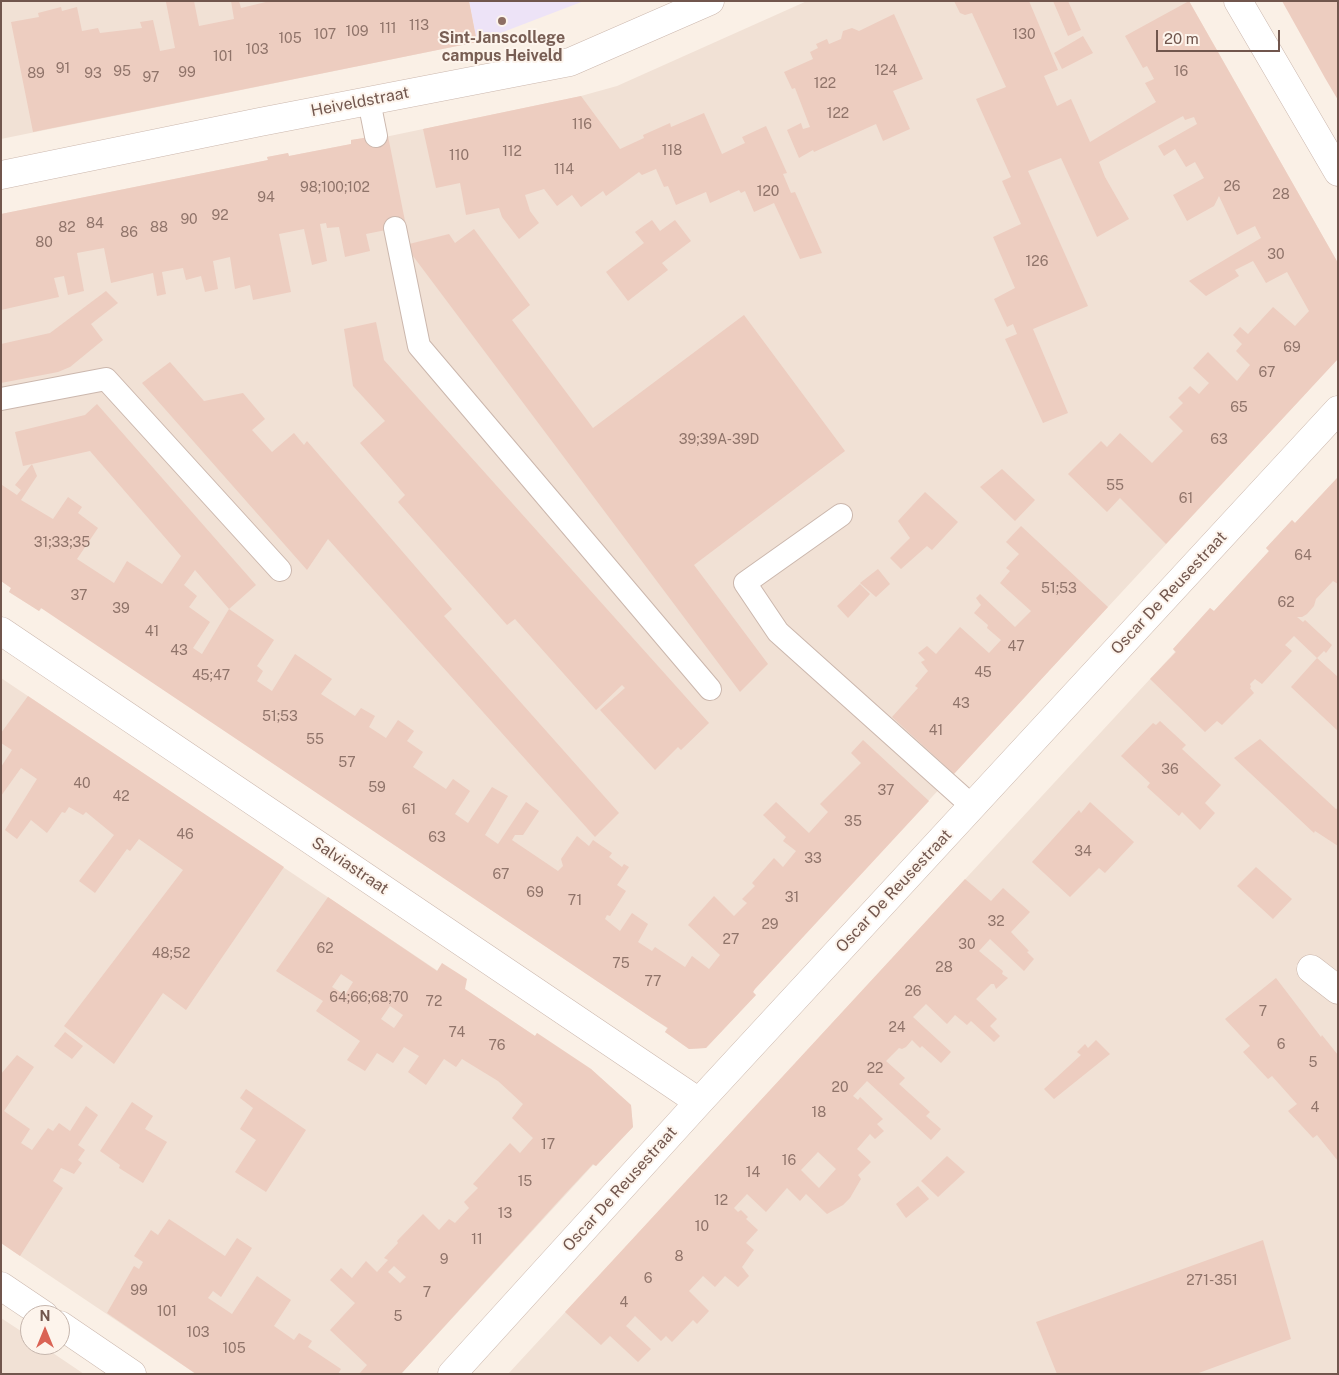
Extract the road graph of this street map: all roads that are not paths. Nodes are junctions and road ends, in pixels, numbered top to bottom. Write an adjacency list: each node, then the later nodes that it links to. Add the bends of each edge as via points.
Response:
1 (710, 1): 3 (street, Heiveldstraat, via 570,62)
2 (1238, 1): 5 (street)
3 (369, 101): 4 (lane); 6 (street, Heiveldstraat)
4 (376, 136)
5 (1338, 172)
6 (1, 175)
7 (395, 228): 13 (lane, via 419,346)
8 (1, 399): 11 (lane, via 106,379)
9 (1338, 410): 14 (street, Oscar De Reusestraat)
10 (841, 515): 14 (lane, via 745,583 778,632)
11 (280, 570)
12 (1, 631): 17 (street, Salviastraat)
13 (710, 689)
14 (972, 806): 17 (street, Oscar De Reusestraat)
15 (1311, 969): 16 (street)
16 (1338, 990)
17 (699, 1102): 22 (street, Oscar De Reusestraat)
18 (1, 1286): 19 (street)
19 (29, 1305)
20 (70, 1333): 21 (street)
21 (132, 1374)
22 (452, 1374)

